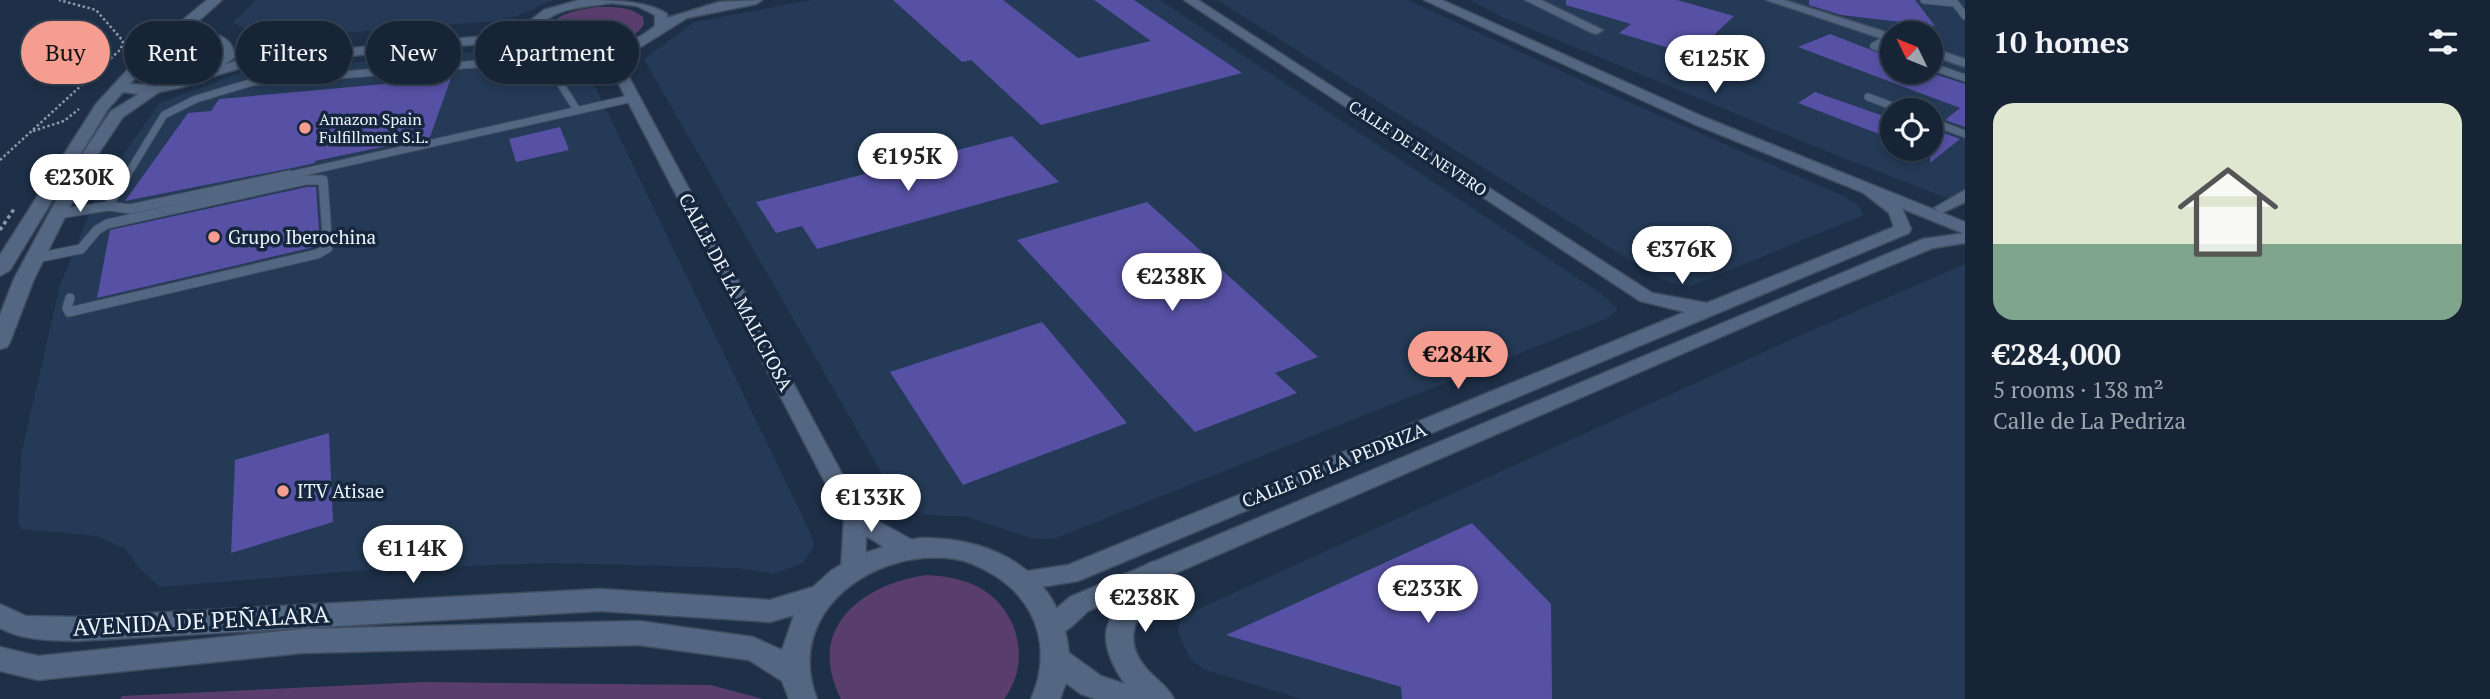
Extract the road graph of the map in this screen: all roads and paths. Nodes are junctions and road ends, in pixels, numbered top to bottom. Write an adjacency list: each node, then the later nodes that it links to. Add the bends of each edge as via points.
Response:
1 (58, 0): 47 (path, via 96,10 123,41 121,49)
2 (215, 0): 19 (street)
3 (229, 0): 20 (street)
4 (608, 0): 15 (street)
5 (614, 0): 6 (street)
6 (626, 0): 17 (street)
7 (721, 0): 17 (street)
8 (756, 0): 22 (street, via 692,12)
9 (1189, 0): 60 (street, CALLE DE EL NEVERO)
10 (1431, 0): 50 (street)
11 (1454, 0): 53 (street, via 1686,103)
12 (1531, 0): 23 (street)
13 (1772, 0): 16 (street)
14 (1924, 0): 18 (lane, via 1955,3)
15 (594, 1): 21 (street, via 558,9)
16 (1787, 2): 25 (street)
17 (655, 9): 22 (street, via 661,14)
18 (1965, 16)
19 (191, 21)
20 (206, 21)
21 (537, 21)
22 (661, 27): 27 (street)
23 (1597, 30)
24 (475, 33): 29 (street, via 243,51)
25 (1880, 34)
26 (475, 40): 33 (street, via 250,61)
27 (639, 42)
28 (222, 44): 29 (street)
29 (227, 48): 31 (street, via 228,57)
30 (1943, 55): 32 (street)
31 (222, 61)
32 (1965, 63)
33 (222, 69)
34 (1943, 70): 35 (lane)
35 (1965, 78)
36 (124, 84): 40 (street)
37 (174, 84): 39 (street)
38 (626, 84): 42 (street, CALLE DE LA MALICIOSA)
39 (164, 87): 40 (street); 54 (street, via 117,114 84,163)
40 (120, 88): 59 (street, via 102,107)
41 (1868, 97): 43 (lane)
42 (633, 98): 45 (lane); 65 (street, CALLE DE LA MALICIOSA)
43 (1880, 101)
44 (82, 106): 47 (path, via 64,121)
45 (578, 110): 52 (lane, via 130,209); 52 (lane, via 558,80 477,64 253,82 195,99 164,114)
46 (1943, 126): 48 (lane)
47 (31, 132): 49 (path)
48 (1965, 134)
49 (0, 160)
50 (1869, 191): 56 (street); 62 (street, CALLE DE LA PEDRIZA, via 1896,211 1903,229)
51 (1965, 195): 53 (street)
52 (107, 206): 54 (lane)
53 (1942, 208): 55 (street)
54 (58, 214): 58 (street)
55 (1965, 217)
56 (1965, 229)
57 (1965, 238): 68 (street, CALLE DE LA PEDRIZA, via 1929,243 1904,253)
58 (35, 258): 61 (lane, via 81,249 107,223 323,180 328,248 317,254 69,312); 64 (street)
59 (0, 270)
60 (1646, 296): 62 (street, CALLE DE EL NEVERO); 63 (street, CALLE DE EL NEVERO)
61 (70, 298)
62 (1711, 309): 63 (street, CALLE DE LA PEDRIZA)
63 (1663, 329): 69 (street, CALLE DE LA PEDRIZA, via 1070,574)
64 (0, 342)
65 (855, 519): 66 (street); 67 (street)
66 (908, 549): 67 (street); 69 (street, via 959,550 988,559)
67 (853, 569): 70 (street)
68 (1156, 571): 72 (street, CALLE DE LA PEDRIZA, via 1079,604); 78 (street, via 1120,631 1124,656 1134,675)
69 (1022, 580): 72 (street, via 1040,601)
70 (822, 595): 71 (street, AVENIDA DE PEÑALARA, via 770,611 600,600 76,629 23,627); 75 (street, via 797,646)
71 (0, 615)
72 (1052, 626): 74 (street)
73 (0, 659): 75 (street, AVENIDA DE PEÑALARA, via 38,668 302,641 639,632 752,649 776,660)
74 (1056, 660): 76 (street); 77 (street, via 1091,685)
75 (799, 686)
76 (1045, 699)
77 (1130, 699)
78 (1160, 699)

